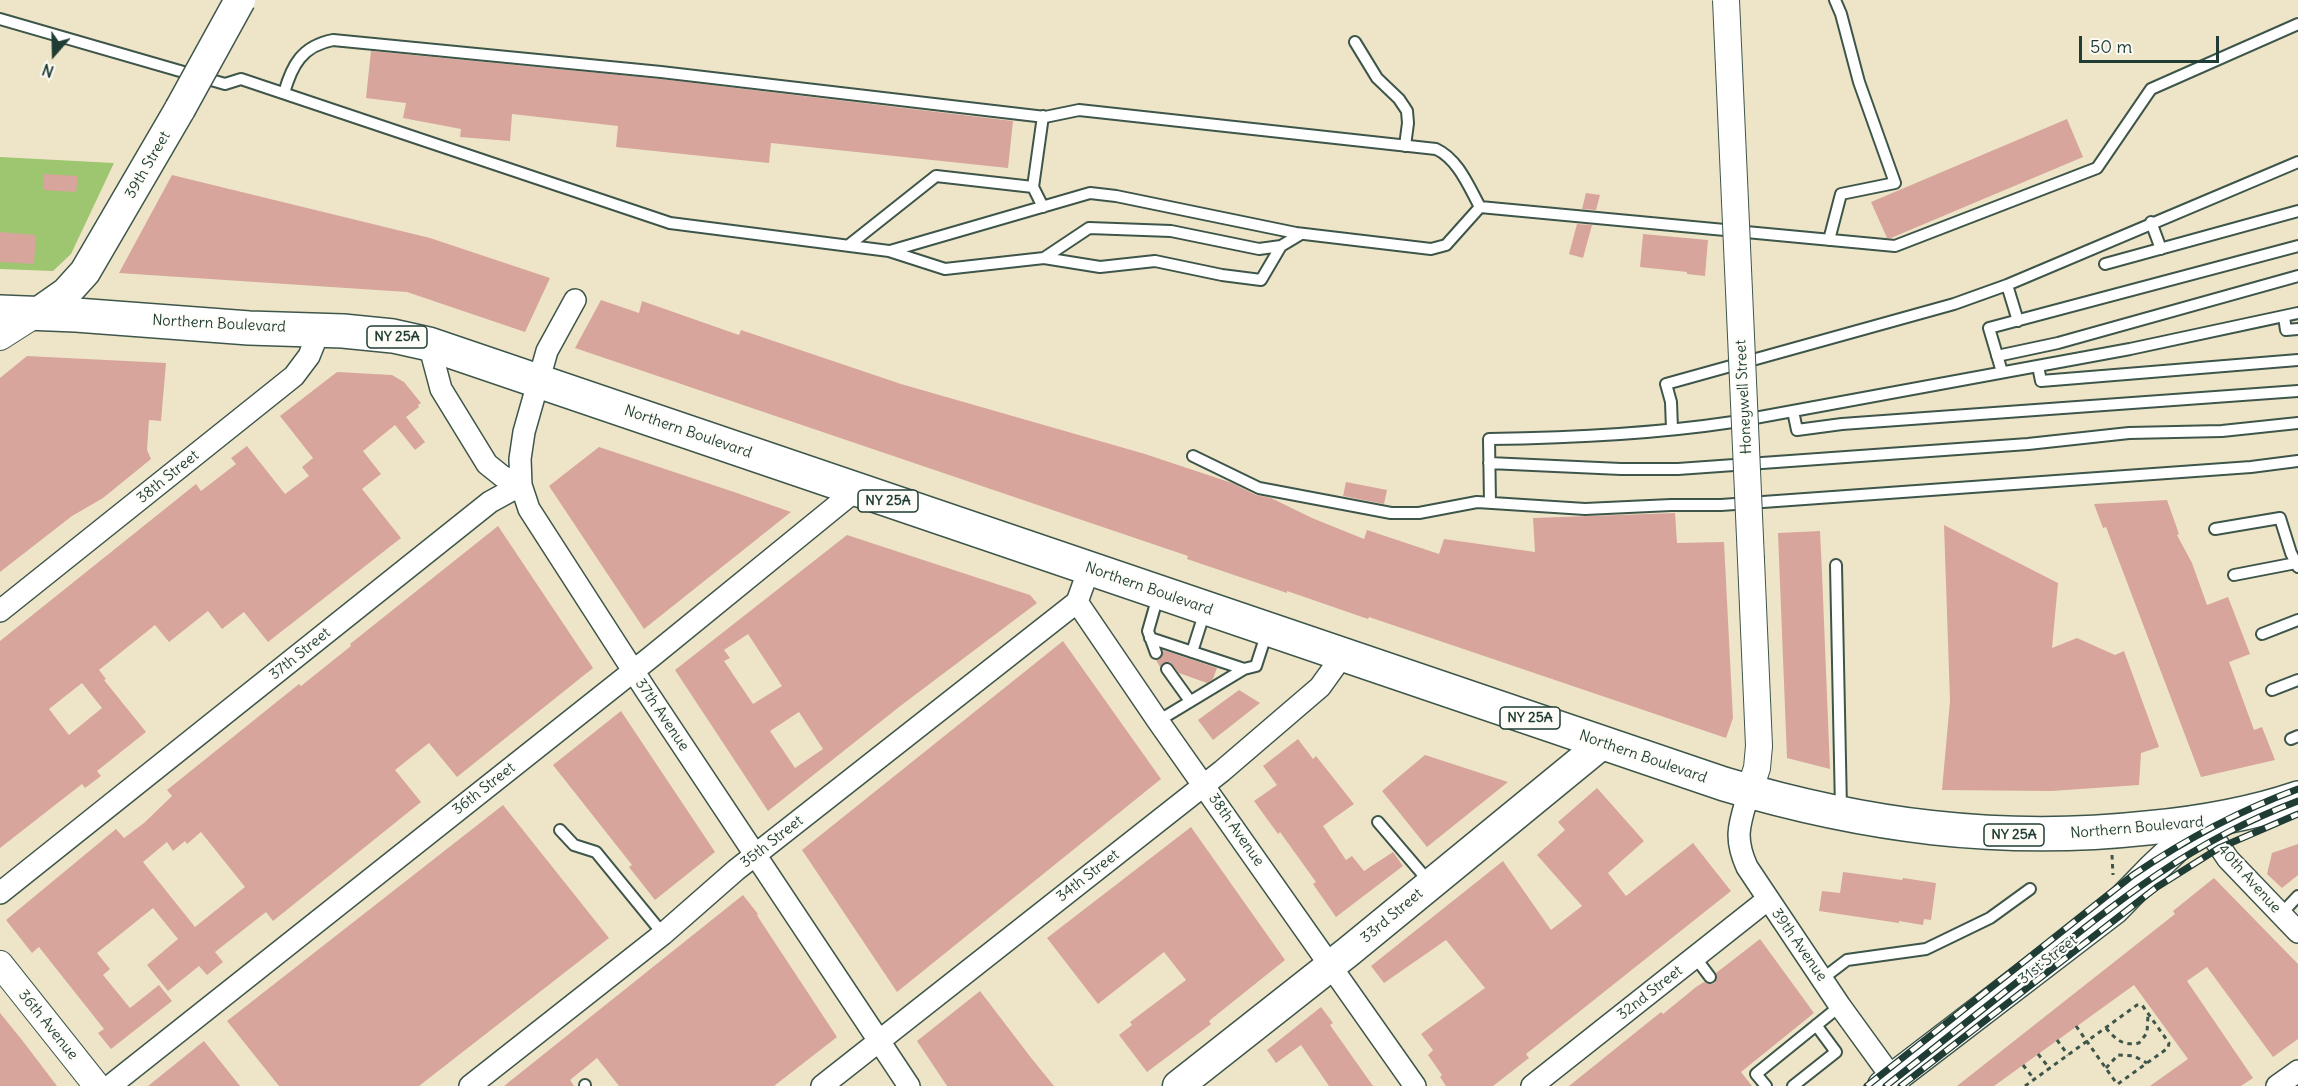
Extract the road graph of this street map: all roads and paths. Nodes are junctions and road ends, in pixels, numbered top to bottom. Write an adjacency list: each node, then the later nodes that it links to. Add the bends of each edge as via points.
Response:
1 (240, 0): 29 (main road, 39th Street, bridge, via 85,272 66,293)
2 (1726, 0): 77 (street, Honeywell Street, bridge, via 1759,746)
3 (1835, 0): 17 (lane, via 1895,183 1841,194)
4 (0, 19): 7 (lane, via 225,84 241,79)
5 (2298, 24): 17 (lane, via 2151,89 2097,168 1895,246)
6 (1355, 42): 9 (lane, via 1377,78 1407,111)
7 (284, 93): 8 (lane, via 302,55 317,43 333,40 661,72); 18 (lane, via 670,223)
8 (1043, 116): 9 (lane, via 1079,110); 11 (lane)
9 (1405, 146): 13 (lane, via 1447,154)
10 (2298, 162): 15 (lane)
11 (1033, 187): 12 (lane); 18 (lane, via 936,176)
12 (1043, 207): 16 (lane, via 1090,194 1116,196); 22 (lane)
13 (1480, 207): 16 (lane, via 1446,245 1435,249); 17 (lane)
14 (2298, 211): 21 (lane)
15 (2151, 222): 21 (lane); 26 (lane)
16 (1301, 234): 19 (lane)
17 (1829, 240)
18 (849, 245): 22 (lane)
19 (1281, 246): 23 (lane, via 1259,249 1171,231 1089,228); 23 (lane, via 1261,280 1155,261 1100,267)
20 (2298, 246): 32 (lane)
21 (2161, 249): 24 (lane)
22 (889, 251): 23 (lane, via 945,268)
23 (1044, 258)
24 (2106, 264)
25 (2298, 276): 37 (lane)
26 (2007, 285): 32 (lane); 45 (lane, via 1928,312 1666,384)
27 (575, 300): 41 (street, via 547,351)
28 (0, 312): 29 (main road, Northern Boulevard / NY 25A)
29 (36, 314): 34 (main road, Northern Boulevard / NY 25A); 35 (street)
30 (2298, 314): 31 (lane)
31 (2284, 317): 33 (lane, via 2286,330); 39 (lane)
32 (2018, 321): 37 (lane, via 1989,328)
33 (2298, 329)
34 (320, 330): 36 (main road, Northern Boulevard / NY 25A, via 393,336); 60 (street, 38th Street, via 309,356 294,376)
35 (0, 337)
36 (429, 344): 41 (main road, Northern Boulevard / NY 25A); 49 (street, via 441,389 487,464)
37 (1997, 356): 40 (lane)
38 (2298, 360): 39 (lane, via 2041,381)
39 (2038, 366): 40 (lane)
40 (2002, 372): 43 (lane)
41 (539, 382): 49 (street, via 522,442); 50 (main road, Northern Boulevard / NY 25A)
42 (2298, 391): 43 (lane, via 1797,430)
43 (1793, 411): 45 (lane)
44 (2298, 423): 48 (lane, via 1678,469)
45 (1672, 429): 48 (lane, via 1489,439)
46 (1193, 456): 51 (lane, via 1259,488 1377,511 1419,513)
47 (2298, 461): 51 (lane, via 1721,505 1585,510)
48 (1489, 463): 51 (lane)
49 (521, 484): 70 (street, 37th Avenue, via 534,520); 87 (street, 37th Street, via 490,502)
50 (856, 490): 55 (main road, Northern Boulevard / NY 25A); 70 (street, 36th Street)
51 (1490, 503)
52 (2215, 529): 54 (lane, via 2280,518)
53 (1836, 565): 79 (lane)
54 (2297, 565): 56 (lane)
55 (1089, 568): 57 (main road, Northern Boulevard / NY 25A); 58 (street)
56 (2234, 575)
57 (1159, 592): 59 (main road, Northern Boulevard / NY 25A); 64 (lane, via 1148,631)
58 (1077, 602): 74 (street, 38th Avenue); 84 (street, 35th Street)
59 (1206, 608): 62 (main road, Northern Boulevard / NY 25A); 66 (lane)
60 (0, 611)
61 (2298, 620): 63 (lane)
62 (1268, 629): 67 (main road, Northern Boulevard / NY 25A); 69 (lane, via 1256,666)
63 (2262, 634)
64 (1150, 638): 65 (lane); 66 (lane)
65 (1156, 652)
66 (1192, 652): 69 (lane)
67 (1343, 654): 75 (main road, Northern Boulevard / NY 25A); 76 (street, 34th Street, via 1320,687)
68 (1167, 669): 73 (lane)
69 (1245, 669): 73 (lane)
70 (633, 670): 84 (street, 37th Avenue); 118 (street, 36th Street)
71 (2298, 680): 72 (lane)
72 (2272, 690)
73 (1190, 701): 74 (lane)
74 (1158, 721): 76 (street, 38th Avenue)
75 (1603, 743): 77 (main road, Northern Boulevard / NY 25A); 85 (main road, 33rd Street)
76 (1204, 784): 96 (street, 38th Avenue); 105 (street, 34th Street)
77 (1749, 792): 79 (main road, Northern Boulevard / NY 25A); 89 (street, 39th Avenue, via 1738,828 1739,847)
78 (2298, 798): 81 (main road, Northern Boulevard / NY 25A)
79 (1841, 815): 83 (main road, Northern Boulevard / NY 25A, via 1980,834)
80 (1378, 822): 85 (lane)
81 (2203, 822): 83 (main road, Northern Boulevard / NY 25A); 90 (main road, 31st Street); 91 (street, 40th Avenue, via 2228,859)
82 (560, 830): 93 (lane, via 573,845 596,852)
83 (2111, 832): 90 (path)
84 (755, 855): 93 (street, 35th Street); 105 (street, 37th Avenue)
85 (1431, 884): 96 (main road, 33rd Street)
86 (2030, 889): 98 (lane, via 1990,918 1926,949 1847,960)
87 (0, 893)
88 (2298, 896): 91 (lane)
89 (1767, 900): 94 (street, 32nd Street); 98 (street, 39th Avenue)
90 (2114, 909): 115 (main road, 31st Street)
91 (2281, 914): 92 (street, 40th Avenue)
92 (2298, 932)
93 (663, 934): 119 (street, 35th Street)
94 (1695, 957): 97 (lane); 124 (street, 32nd Street)
95 (0, 964): 117 (street, 36th Avenue)
96 (1331, 966): 122 (main road, 33rd Street); 123 (street, 38th Avenue)
97 (1710, 977)
98 (1822, 979): 99 (street, 39th Avenue)
99 (1840, 1005): 101 (lane); 115 (street, 39th Avenue)
100 (2148, 1014): 103 (path, via 2142,1005 2137,1005); 103 (path, via 2147,1033 2139,1042 2125,1044); 109 (path, via 2169,1043 2168,1048)
101 (1816, 1025): 125 (lane, via 1756,1074); 126 (lane, via 1836,1052)
102 (2076, 1026): 106 (path)
103 (2106, 1028): 106 (path)
104 (2057, 1040): 108 (path)
105 (879, 1041): 120 (street, 34th Street); 121 (street, 37th Avenue)
106 (2087, 1042): 108 (path); 111 (path)
107 (2038, 1054): 112 (path)
108 (2068, 1055): 112 (path)
109 (2147, 1063): 111 (path, via 2134,1056 2118,1055); 116 (path)
110 (2023, 1065): 114 (path)
111 (2106, 1068): 116 (path)
112 (2049, 1069): 114 (path)
113 (2298, 1071): 128 (street)
114 (2034, 1079): 127 (path)
115 (1891, 1084)
116 (2116, 1085)
117 (97, 1086)
118 (110, 1086)
119 (470, 1086)
120 (822, 1086)
121 (909, 1086)
122 (1178, 1086)
123 (1415, 1086)
124 (1532, 1086)
125 (1766, 1086)
126 (1793, 1086)
127 (2025, 1086)
128 (2277, 1086)

